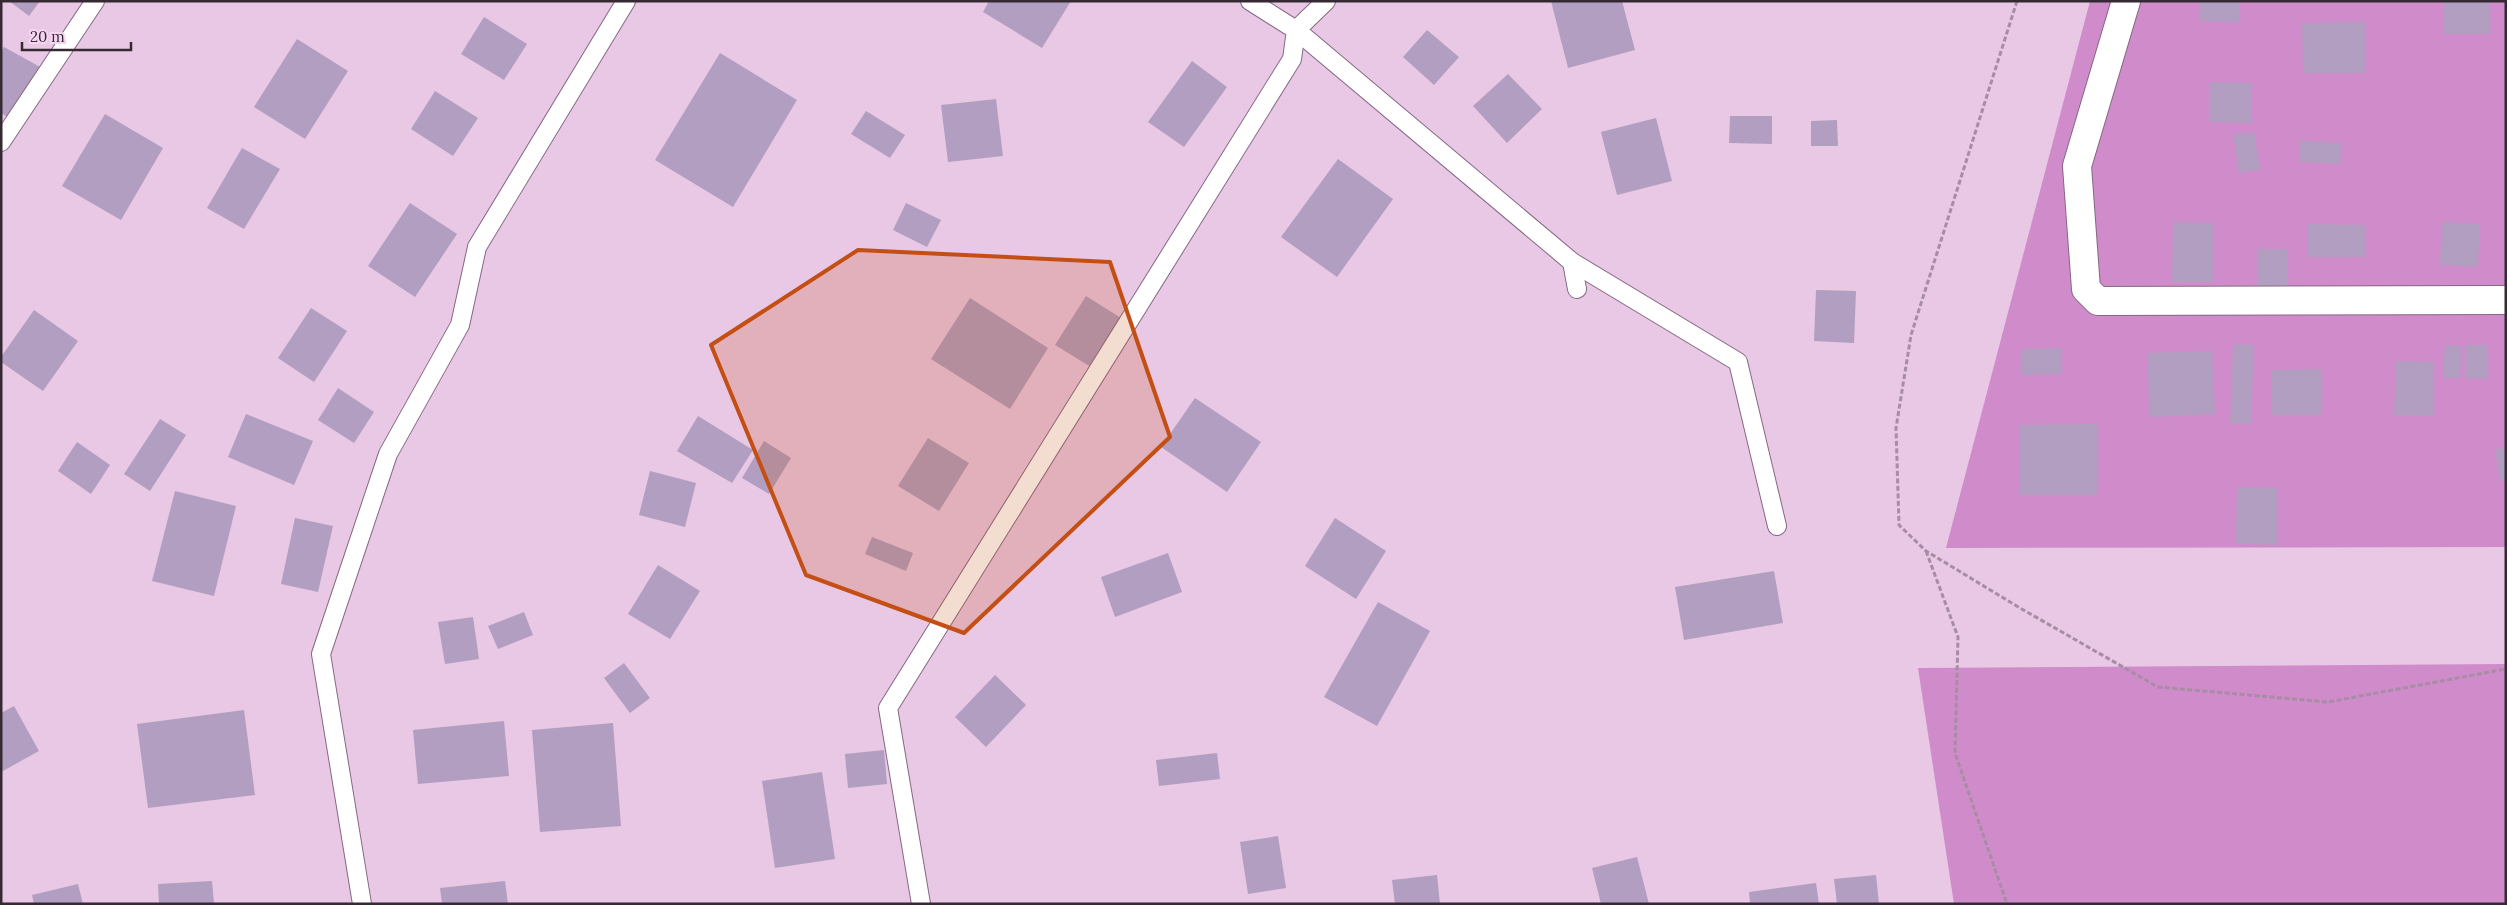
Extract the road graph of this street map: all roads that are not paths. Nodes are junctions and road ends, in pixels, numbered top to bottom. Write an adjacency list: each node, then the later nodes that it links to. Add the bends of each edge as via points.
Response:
1 (95, 1): 7 (lane)
2 (626, 1): 12 (lane, via 476,247 460,326 388,454 321,654)
3 (1250, 1): 6 (lane)
4 (1326, 1): 6 (lane)
5 (2126, 1): 10 (street, via 2077,166 2086,290 2098,302)
6 (1296, 30): 8 (lane); 13 (lane, via 1292,59 888,708)
7 (1, 142)
8 (1572, 262): 9 (lane); 11 (lane, via 1738,362)
9 (1577, 289)
10 (2506, 300)
11 (1777, 526)
12 (362, 904)
13 (921, 904)

